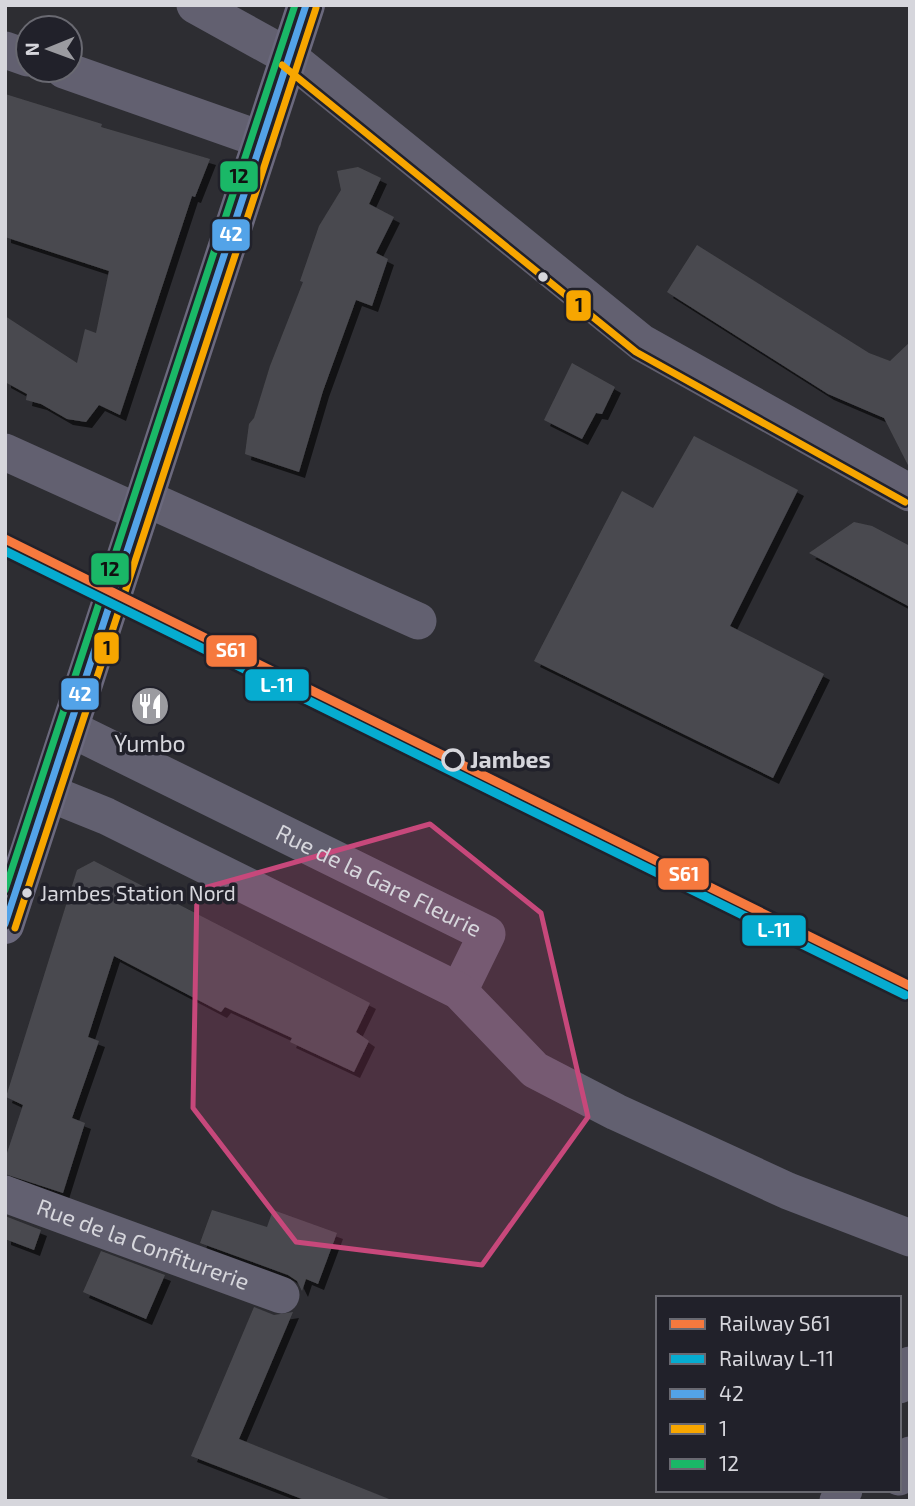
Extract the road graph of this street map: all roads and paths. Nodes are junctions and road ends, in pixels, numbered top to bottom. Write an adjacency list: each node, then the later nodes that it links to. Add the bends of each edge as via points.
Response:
1 (195, 5): 3 (street)
2 (306, 5): 3 (main road)
3 (289, 57): 5 (main road); 7 (street, via 642,343)
4 (84, 77): 5 (street)
5 (263, 139): 8 (main road)
6 (5, 452): 8 (street)
7 (910, 493)
8 (142, 505): 9 (street); 10 (main road)
9 (418, 621)
10 (71, 729): 11 (main road); 14 (street, Rue de la Gare Fleurie, via 487,934)
11 (49, 793): 12 (main road); 14 (street, via 106,816)
12 (15, 861): 13 (main road)
13 (5, 925)
14 (459, 991): 16 (street, via 535,1070 788,1191)
15 (5, 1194): 17 (street, Rue de la Confiturerie)
16 (910, 1238)
17 (281, 1295)
18 (910, 1365): 19 (street)
19 (901, 1381)
20 (910, 1455): 21 (street)
21 (901, 1473)

